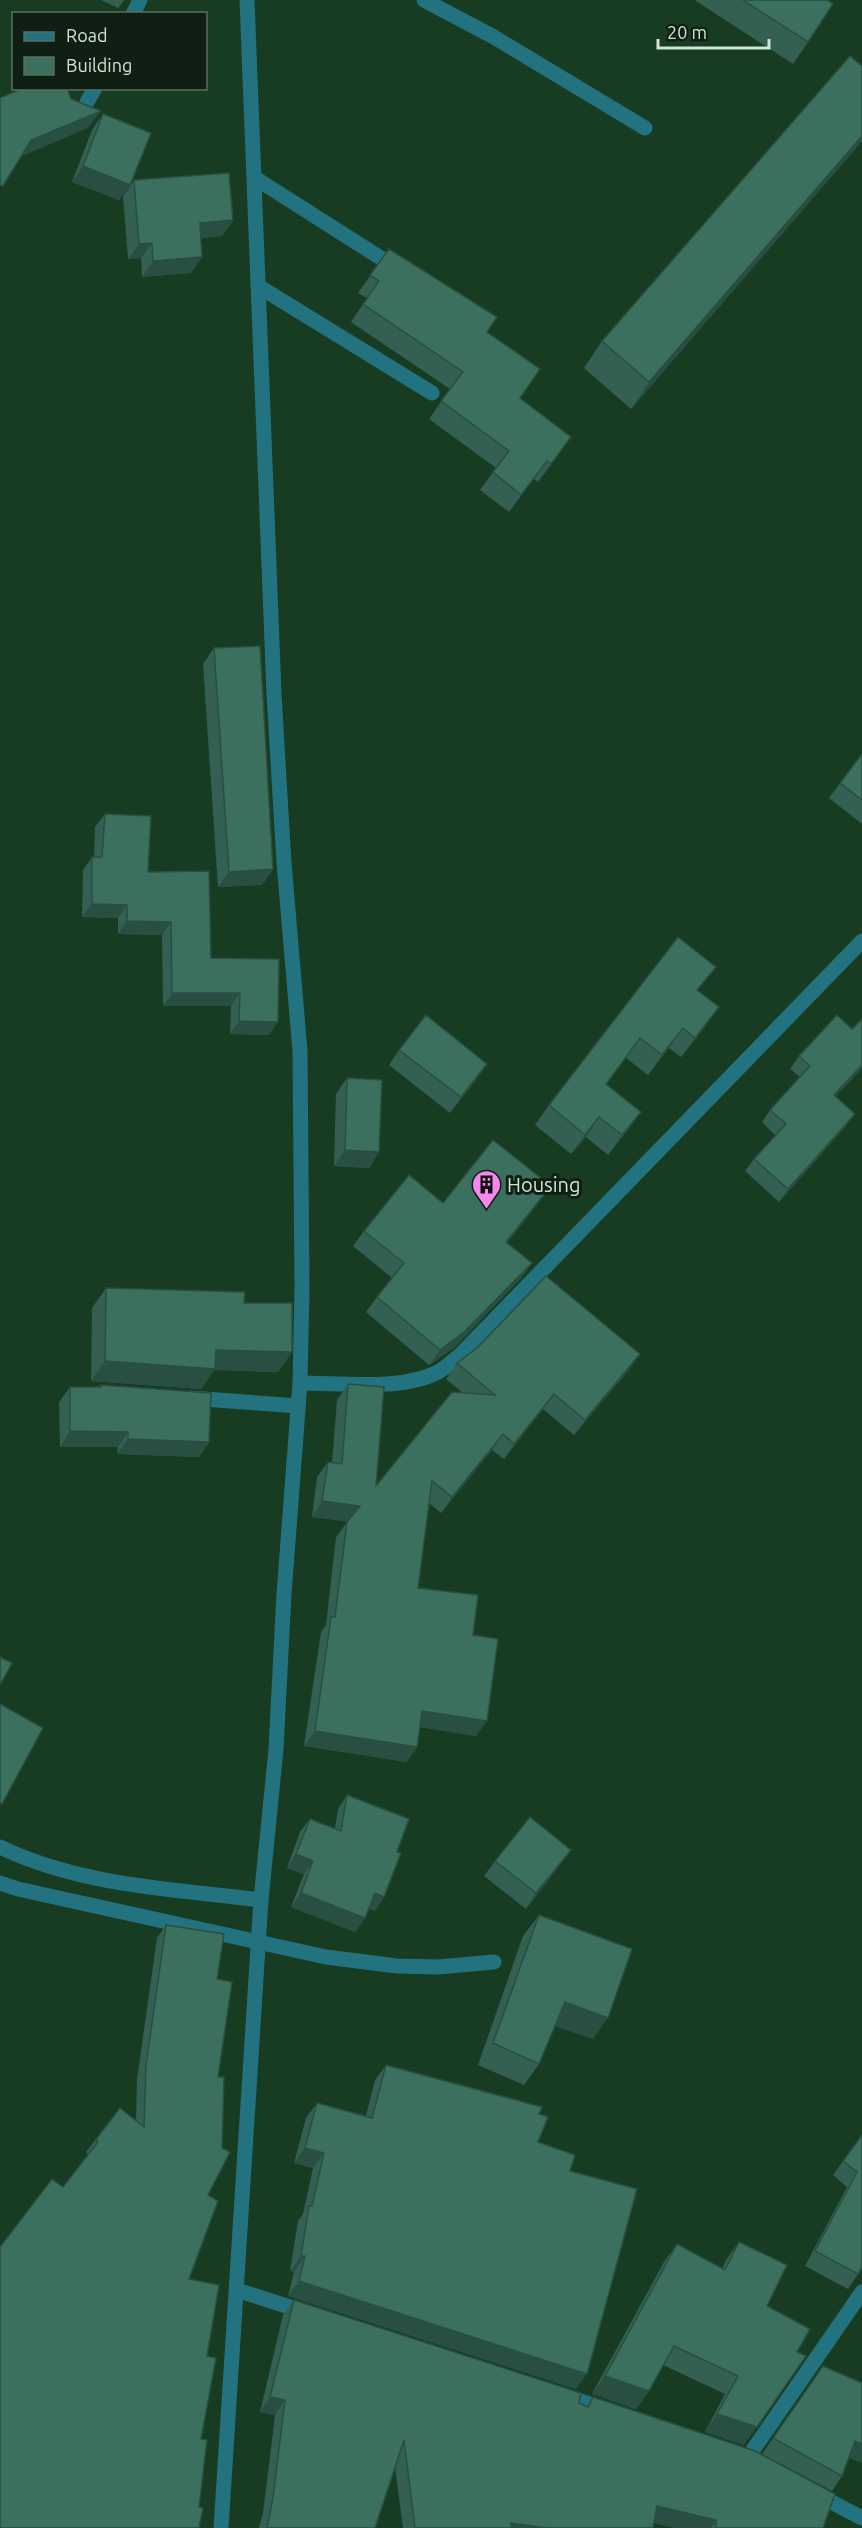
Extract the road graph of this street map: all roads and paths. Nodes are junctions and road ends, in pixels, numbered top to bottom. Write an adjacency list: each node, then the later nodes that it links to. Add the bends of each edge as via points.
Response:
1 (247, 0): 4 (street)
2 (424, 0): 3 (street, via 494,37)
3 (645, 128)
4 (255, 178): 5 (street); 6 (street)
5 (406, 274)
6 (258, 286): 7 (street); 9 (street, via 274,705 300,1051)
7 (432, 393)
8 (862, 941): 9 (street, via 460,1355 419,1380)
9 (300, 1383): 11 (street)
10 (179, 1397): 11 (street)
11 (298, 1406): 14 (street, via 276,1749)
12 (0, 1847): 14 (street, via 87,1876)
13 (0, 1883): 15 (street)
14 (261, 1900): 15 (street)
15 (261, 1940): 16 (street, via 326,1957 397,1966); 17 (street)
16 (494, 1962)
17 (237, 2290): 19 (street); 25 (street)
18 (862, 2292): 22 (street)
19 (326, 2319)
20 (550, 2391): 21 (street)
21 (618, 2413)
22 (748, 2458)
23 (801, 2486): 24 (street)
24 (862, 2518)
25 (221, 2528)

